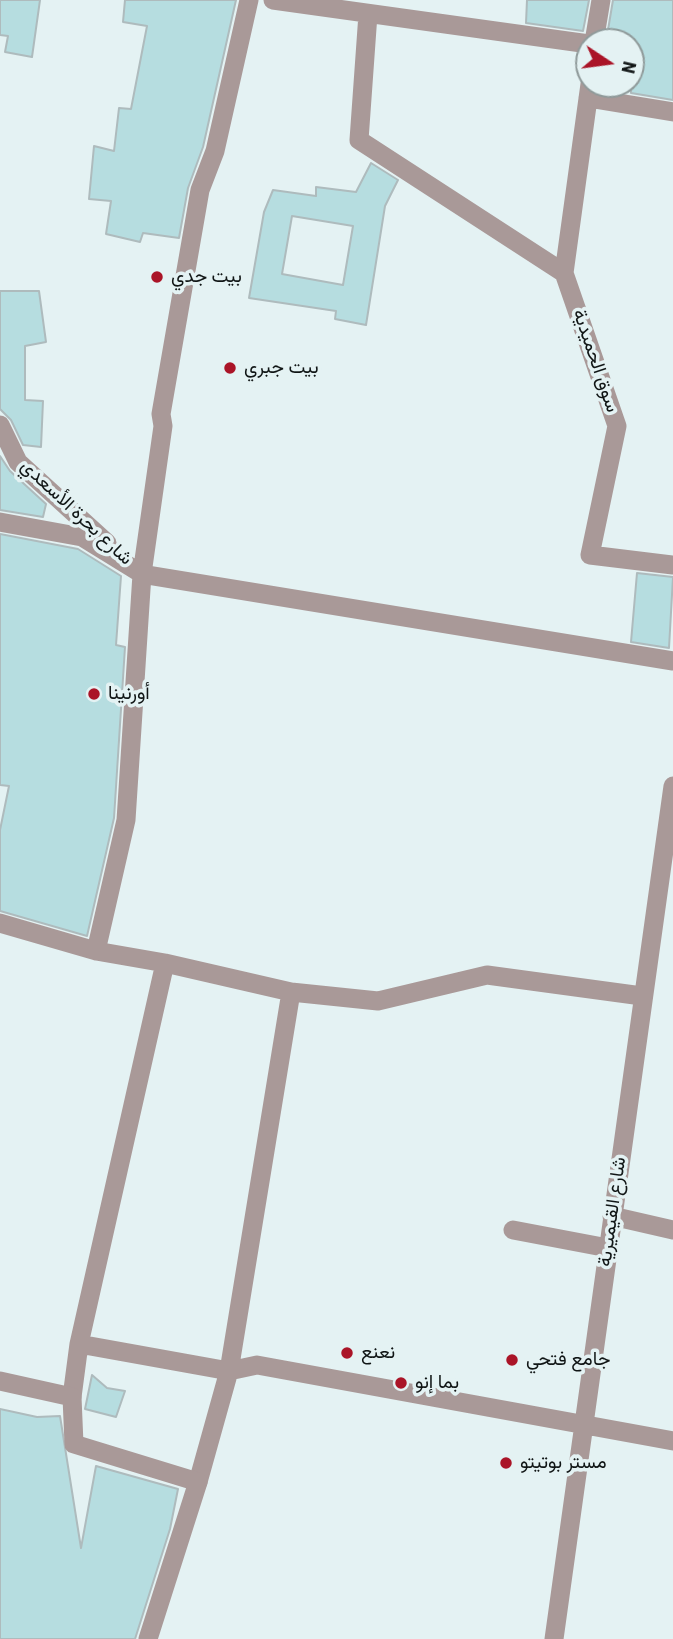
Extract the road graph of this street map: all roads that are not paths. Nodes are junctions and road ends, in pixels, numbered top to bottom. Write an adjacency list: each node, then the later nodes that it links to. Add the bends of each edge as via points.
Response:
1 (249, 0): 14 (street, via 215,151 200,190 161,414)
2 (273, 0): 4 (street)
3 (601, 0): 5 (street)
4 (368, 14): 6 (street); 10 (street, via 359,140)
5 (596, 28)
6 (575, 42)
7 (588, 98): 10 (street, سوق الحميدية)
8 (617, 98): 9 (street)
9 (673, 112)
10 (564, 273): 13 (street, سوق الحميدية, via 617,426 590,555)
11 (0, 425): 14 (street, شارع بحرة الأسعدي, via 18,462)
12 (0, 522): 14 (street, شارع بحرة الأسعدي, via 82,537)
13 (673, 565)
14 (142, 574): 15 (street); 18 (street, via 126,820)
15 (673, 661)
16 (673, 786): 21 (street, شارع القيميرية)
17 (0, 923): 18 (street)
18 (96, 951): 19 (street)
19 (165, 963): 20 (street); 26 (street)
20 (291, 992): 21 (street, via 378,1001 487,975); 27 (street)
21 (642, 996): 22 (street, شارع القيميرية)
22 (612, 1216): 24 (street); 25 (street, شارع القيميرية)
23 (513, 1230): 25 (street)
24 (673, 1230)
25 (608, 1248): 30 (street, شارع القيميرية)
26 (79, 1344): 27 (street); 29 (street)
27 (229, 1371): 30 (street, via 257,1366); 32 (street)
28 (0, 1381): 29 (street)
29 (72, 1397): 32 (street, via 74,1444)
30 (583, 1426): 31 (street); 34 (street, شارع القيميرية)
31 (673, 1441)
32 (198, 1482): 33 (street)
33 (148, 1639)
34 (554, 1639)

